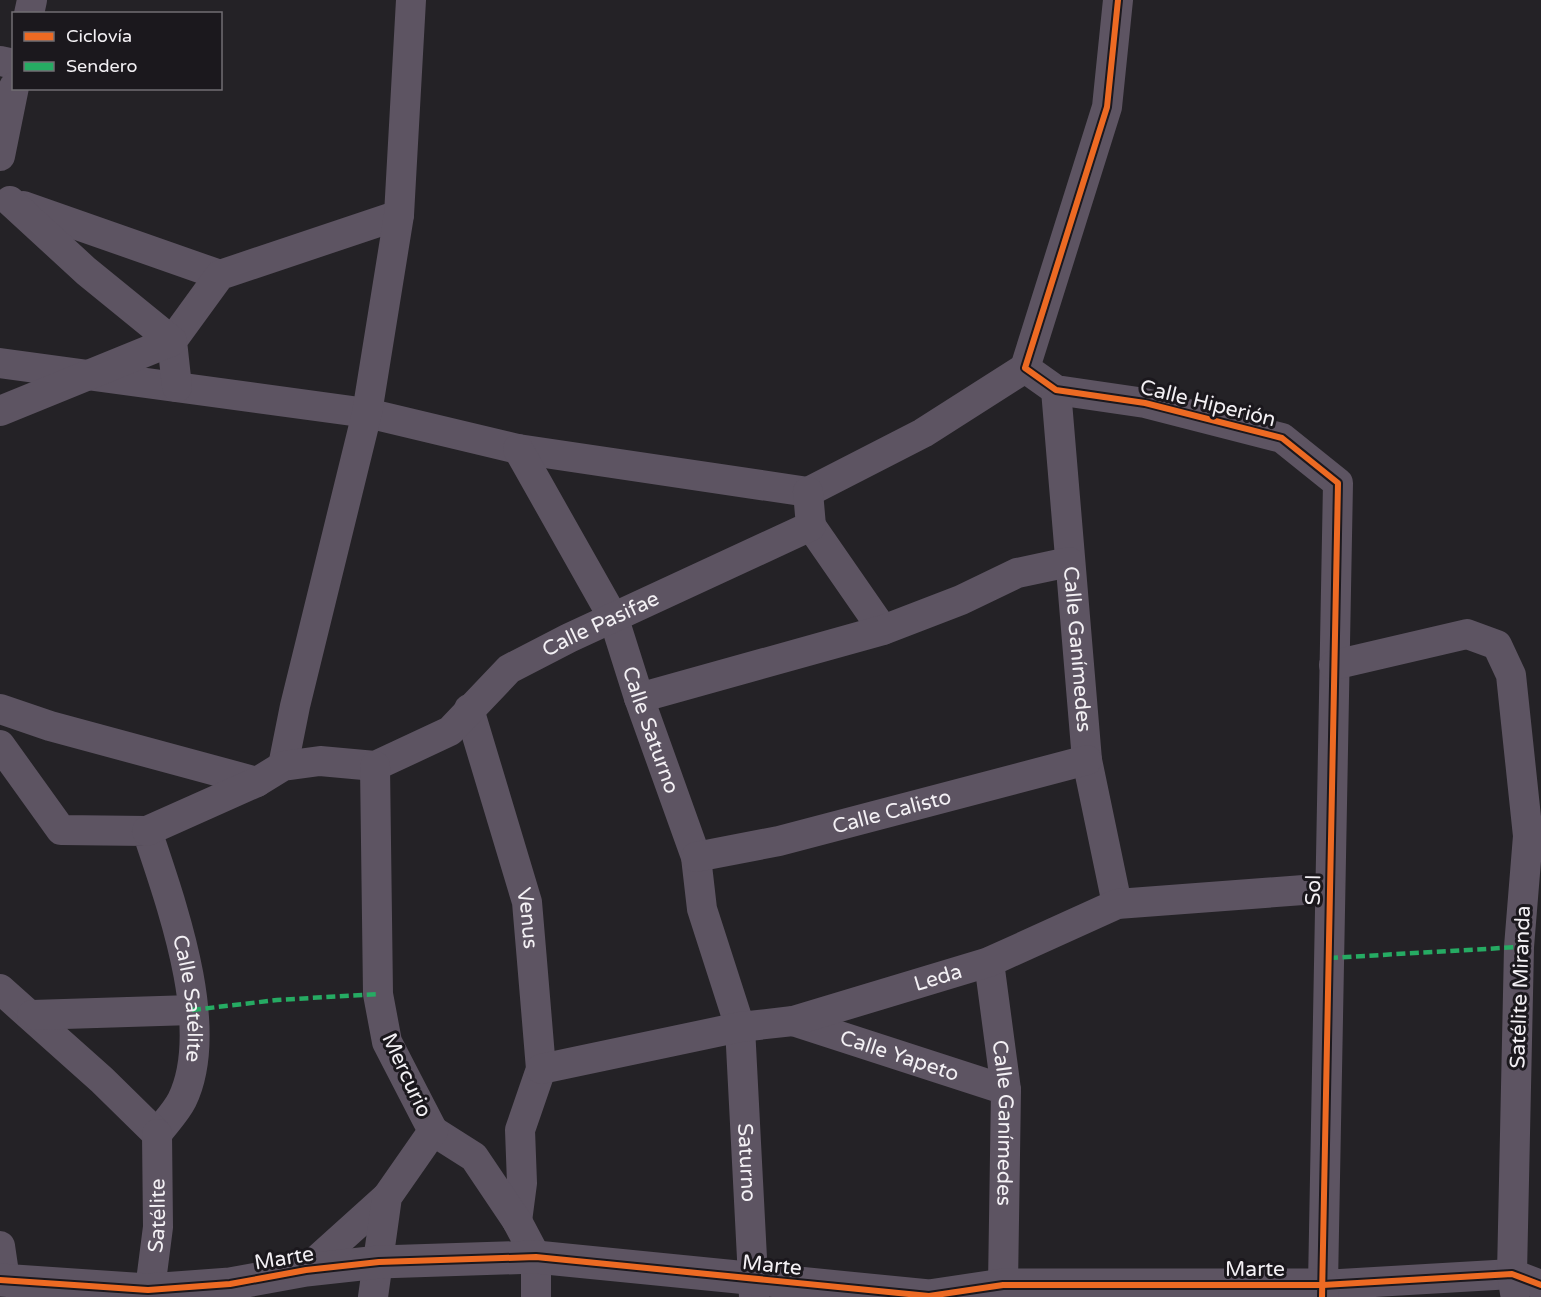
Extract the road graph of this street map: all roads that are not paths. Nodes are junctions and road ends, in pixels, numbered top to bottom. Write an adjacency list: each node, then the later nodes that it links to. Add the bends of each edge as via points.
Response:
1 (411, 0): 6 (street)
2 (1118, 0): 10 (street, via 1107,107)
3 (13, 90): 4 (street)
4 (0, 156)
5 (5, 200): 7 (street); 8 (street)
6 (399, 215): 7 (street); 15 (street)
7 (220, 276): 8 (street)
8 (172, 341): 11 (street); 12 (street)
9 (0, 363): 11 (street)
10 (1025, 368): 13 (street); 18 (street, via 923,433)
11 (88, 376): 12 (street); 14 (street)
12 (177, 387): 15 (street)
13 (1056, 390): 17 (street, Calle Hiperión, via 1145,403 1282,438); 20 (street, Calle Ganímedes)
14 (0, 411)
15 (367, 413): 16 (street); 30 (street)
16 (518, 449): 18 (street); 21 (street, Calle Saturno)
17 (1338, 483): 23 (street, Sol)
18 (808, 492): 19 (street)
19 (811, 526): 21 (street, Calle Pasifae); 22 (street)
20 (1069, 562): 22 (street, via 1017,573); 29 (street, Calle Ganímedes)
21 (614, 619): 24 (street, Calle Saturno); 26 (street, Calle Pasifae, via 509,669)
22 (883, 630): 24 (street)
23 (1334, 665): 34 (street, Satélite Miranda, via 1467,634 1497,645 1511,675); 36 (street, Sol)
24 (639, 698): 35 (street, Calle Saturno)
25 (0, 709): 27 (street)
26 (469, 709): 31 (street, Calle Pasifae, via 450,731); 45 (street, Venus, via 527,902)
27 (50, 726): 28 (street); 32 (street)
28 (1, 748): 33 (street, via 61,830)
29 (1087, 760): 35 (street, Calle Calisto, via 779,841); 37 (street, Calle Ganímedes)
30 (283, 766): 31 (street, Calle Pasifae, via 320,762); 32 (street, Calle Pasifae)
31 (375, 766): 48 (street, Mercurio, via 378,994 387,1042)
32 (257, 782): 33 (street, Calle Pasifae)
33 (147, 831): 41 (street, Calle Satélite, via 187,964)
34 (1535, 836): 38 (street, Satélite Miranda)
35 (696, 857): 44 (street, Calle Saturno, via 702,909)
36 (1330, 888): 37 (street, Leda); 62 (street, Sol)
37 (1117, 904): 39 (street, Leda)
38 (1530, 951): 60 (street, Satélite Miranda)
39 (989, 962): 43 (street, Leda); 46 (street, Calle Ganímedes)
40 (0, 988): 42 (street)
41 (192, 1010): 42 (street); 49 (street, Calle Satélite, via 195,1053 182,1100)
42 (32, 1015): 49 (street)
43 (794, 1021): 44 (street, Leda); 46 (street, Calle Yapeto)
44 (740, 1027): 45 (street, Leda); 61 (street, Saturno)
45 (541, 1069): 47 (street, Venus)
46 (1006, 1090): 58 (street, Calle Ganímedes)
47 (520, 1130): 50 (street); 52 (street, Venus, via 522,1183)
48 (433, 1131): 50 (street); 51 (street, Mercurio)
49 (157, 1134): 63 (street, Satélite, via 158,1227)
50 (474, 1157): 52 (street)
51 (387, 1197): 55 (street, Mercurio); 56 (street)
52 (517, 1221): 54 (street)
53 (0, 1246): 57 (street)
54 (536, 1257): 55 (street, Marte); 61 (street, Marte); 65 (street)
55 (379, 1262): 56 (street, Marte); 64 (street, Mercurio)
56 (306, 1270): 63 (street, Marte)
57 (2, 1280): 63 (street, Marte)
58 (1003, 1285): 62 (street, Marte); 66 (street, Marte)
59 (1541, 1285): 60 (street, Marte)
60 (1514, 1286): 62 (street, Marte)
61 (754, 1288): 66 (street, Marte)
62 (1322, 1291)
63 (148, 1294)
64 (373, 1297)
65 (536, 1297)
66 (929, 1297)

